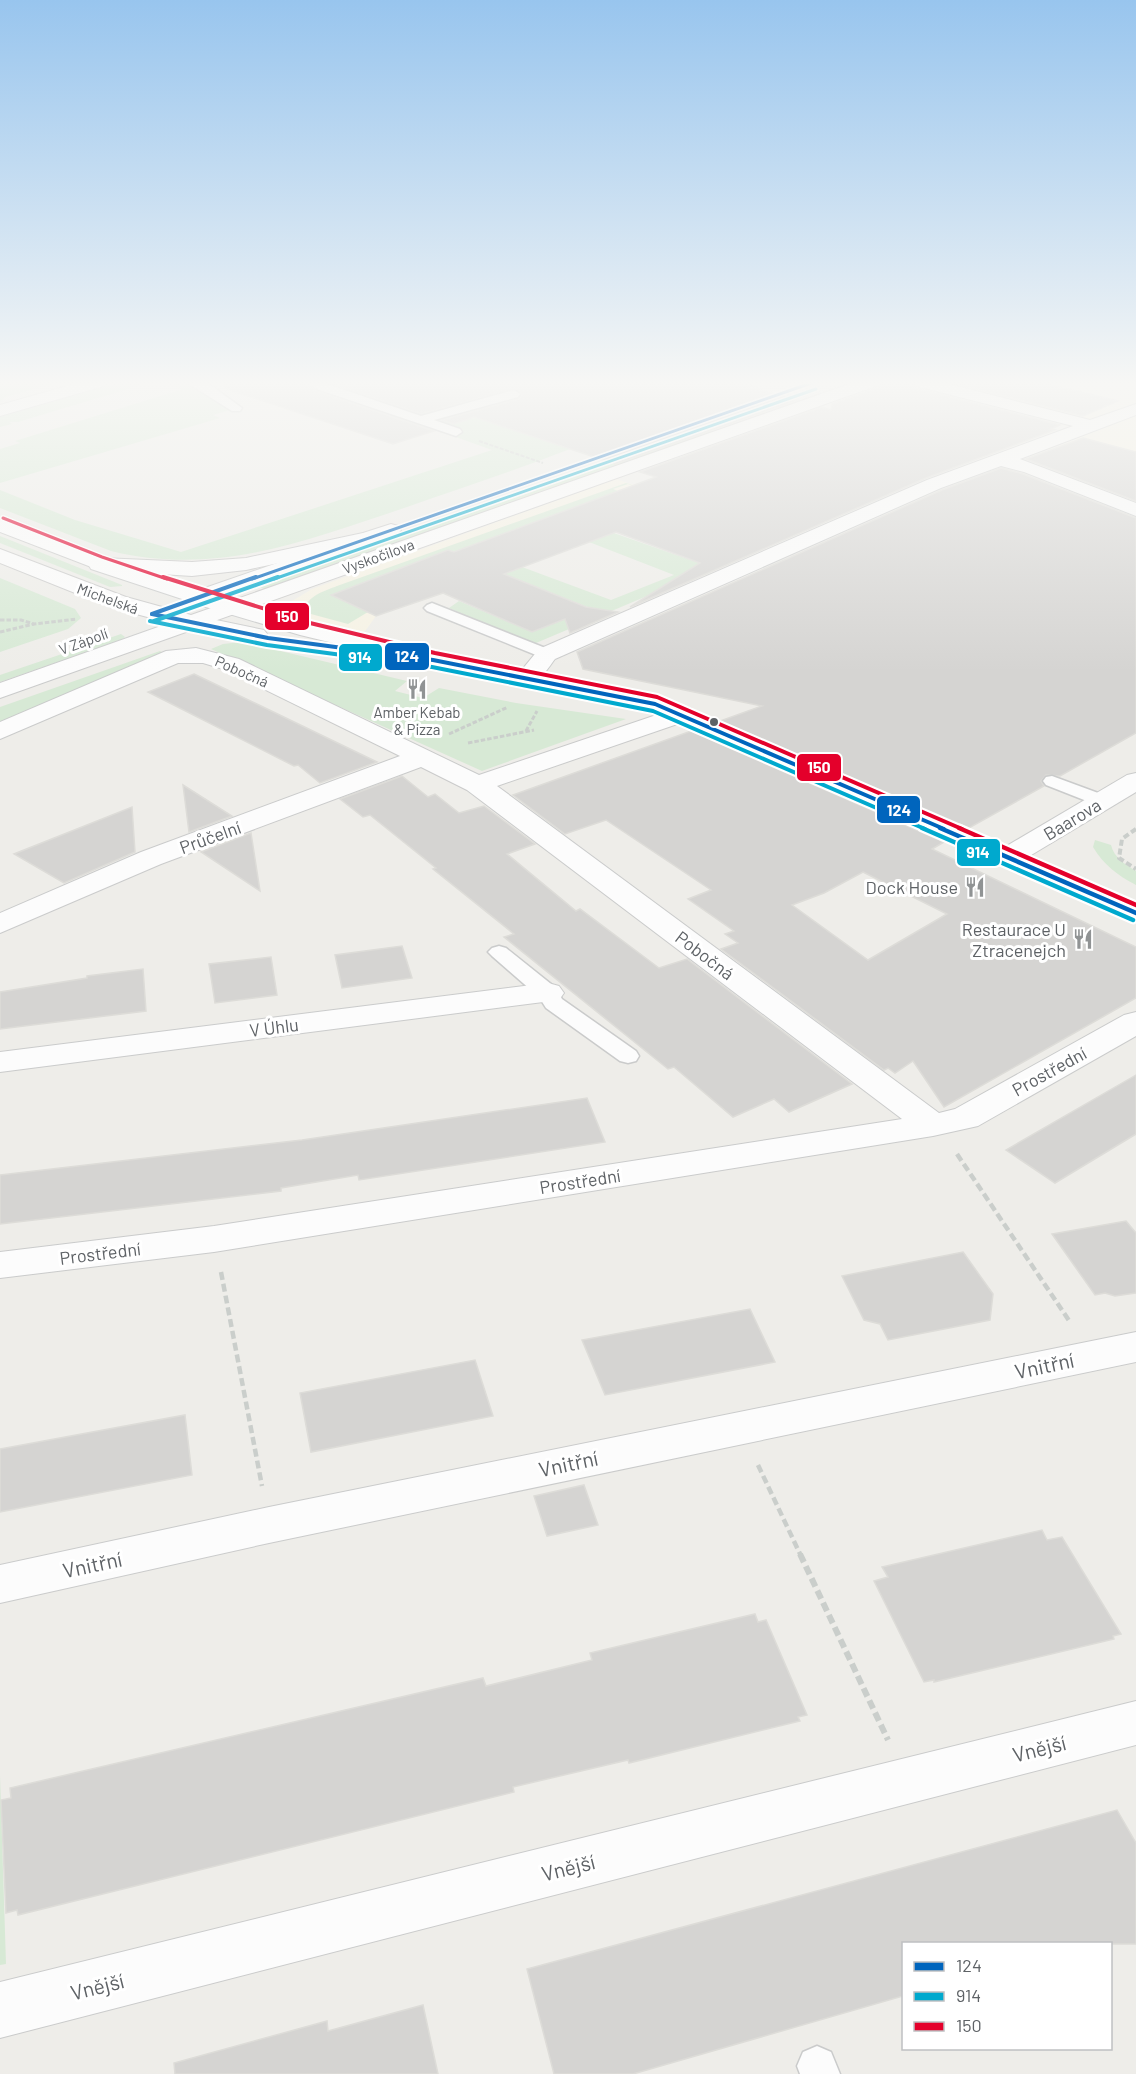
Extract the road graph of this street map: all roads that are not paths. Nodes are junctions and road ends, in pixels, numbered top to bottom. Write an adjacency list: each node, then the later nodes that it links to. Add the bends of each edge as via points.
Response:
1 (537, 479): 7 (street, Vyskočilova)
2 (596, 479): 11 (street, Vyskočilova)
3 (949, 479): 15 (street)
4 (1058, 479): 5 (street)
5 (1136, 510)
6 (0, 525): 9 (street, Michelská)
7 (368, 538): 9 (street, Vyskočilova, via 224,566 192,569); 10 (street, Vyskočilova)
8 (0, 555): 13 (street, Michelská)
9 (99, 564): 10 (street, Michelská)
10 (199, 597): 11 (street, Michelská); 13 (street, V Zápolí)
11 (231, 608): 14 (street, Vyskočilova); 16 (street, Michelská)
12 (432, 608): 15 (lane)
13 (152, 614): 14 (street, Michelská); 17 (street, V Zápolí)
14 (192, 622): 16 (street, Michelská, via 303,643); 19 (street, V Zápolí)
15 (547, 654): 18 (street)
16 (433, 660): 18 (street, Michelská)
17 (0, 671)
18 (528, 677): 20 (street, Michelská, via 627,697)
19 (0, 691)
20 (683, 714): 25 (street); 27 (street, Michelská)
21 (0, 731): 22 (street, Pobočná, via 174,656 195,654 231,664)
22 (423, 757): 25 (street, Pobočná); 29 (street, Průčelní, via 151,858)
23 (1052, 781): 26 (lane)
24 (1136, 781): 26 (street, Baarova)
25 (477, 784): 35 (street, Pobočná)
26 (1102, 801): 27 (street, Baarova)
27 (1008, 857): 28 (street, Michelská)
28 (1136, 913)
29 (0, 924)
30 (499, 952): 31 (lane)
31 (548, 993): 33 (lane, via 554,1003); 34 (street, V Úhlu)
32 (1136, 1022): 35 (street, Prostřední, via 966,1118)
33 (628, 1056)
34 (0, 1062)
35 (942, 1136): 36 (street, Prostřední, via 214,1239)
36 (0, 1265)
37 (1136, 1347): 38 (street, Vnitřní)
38 (0, 1584)
39 (1136, 1723): 40 (street, Vnější)
40 (0, 2010)

